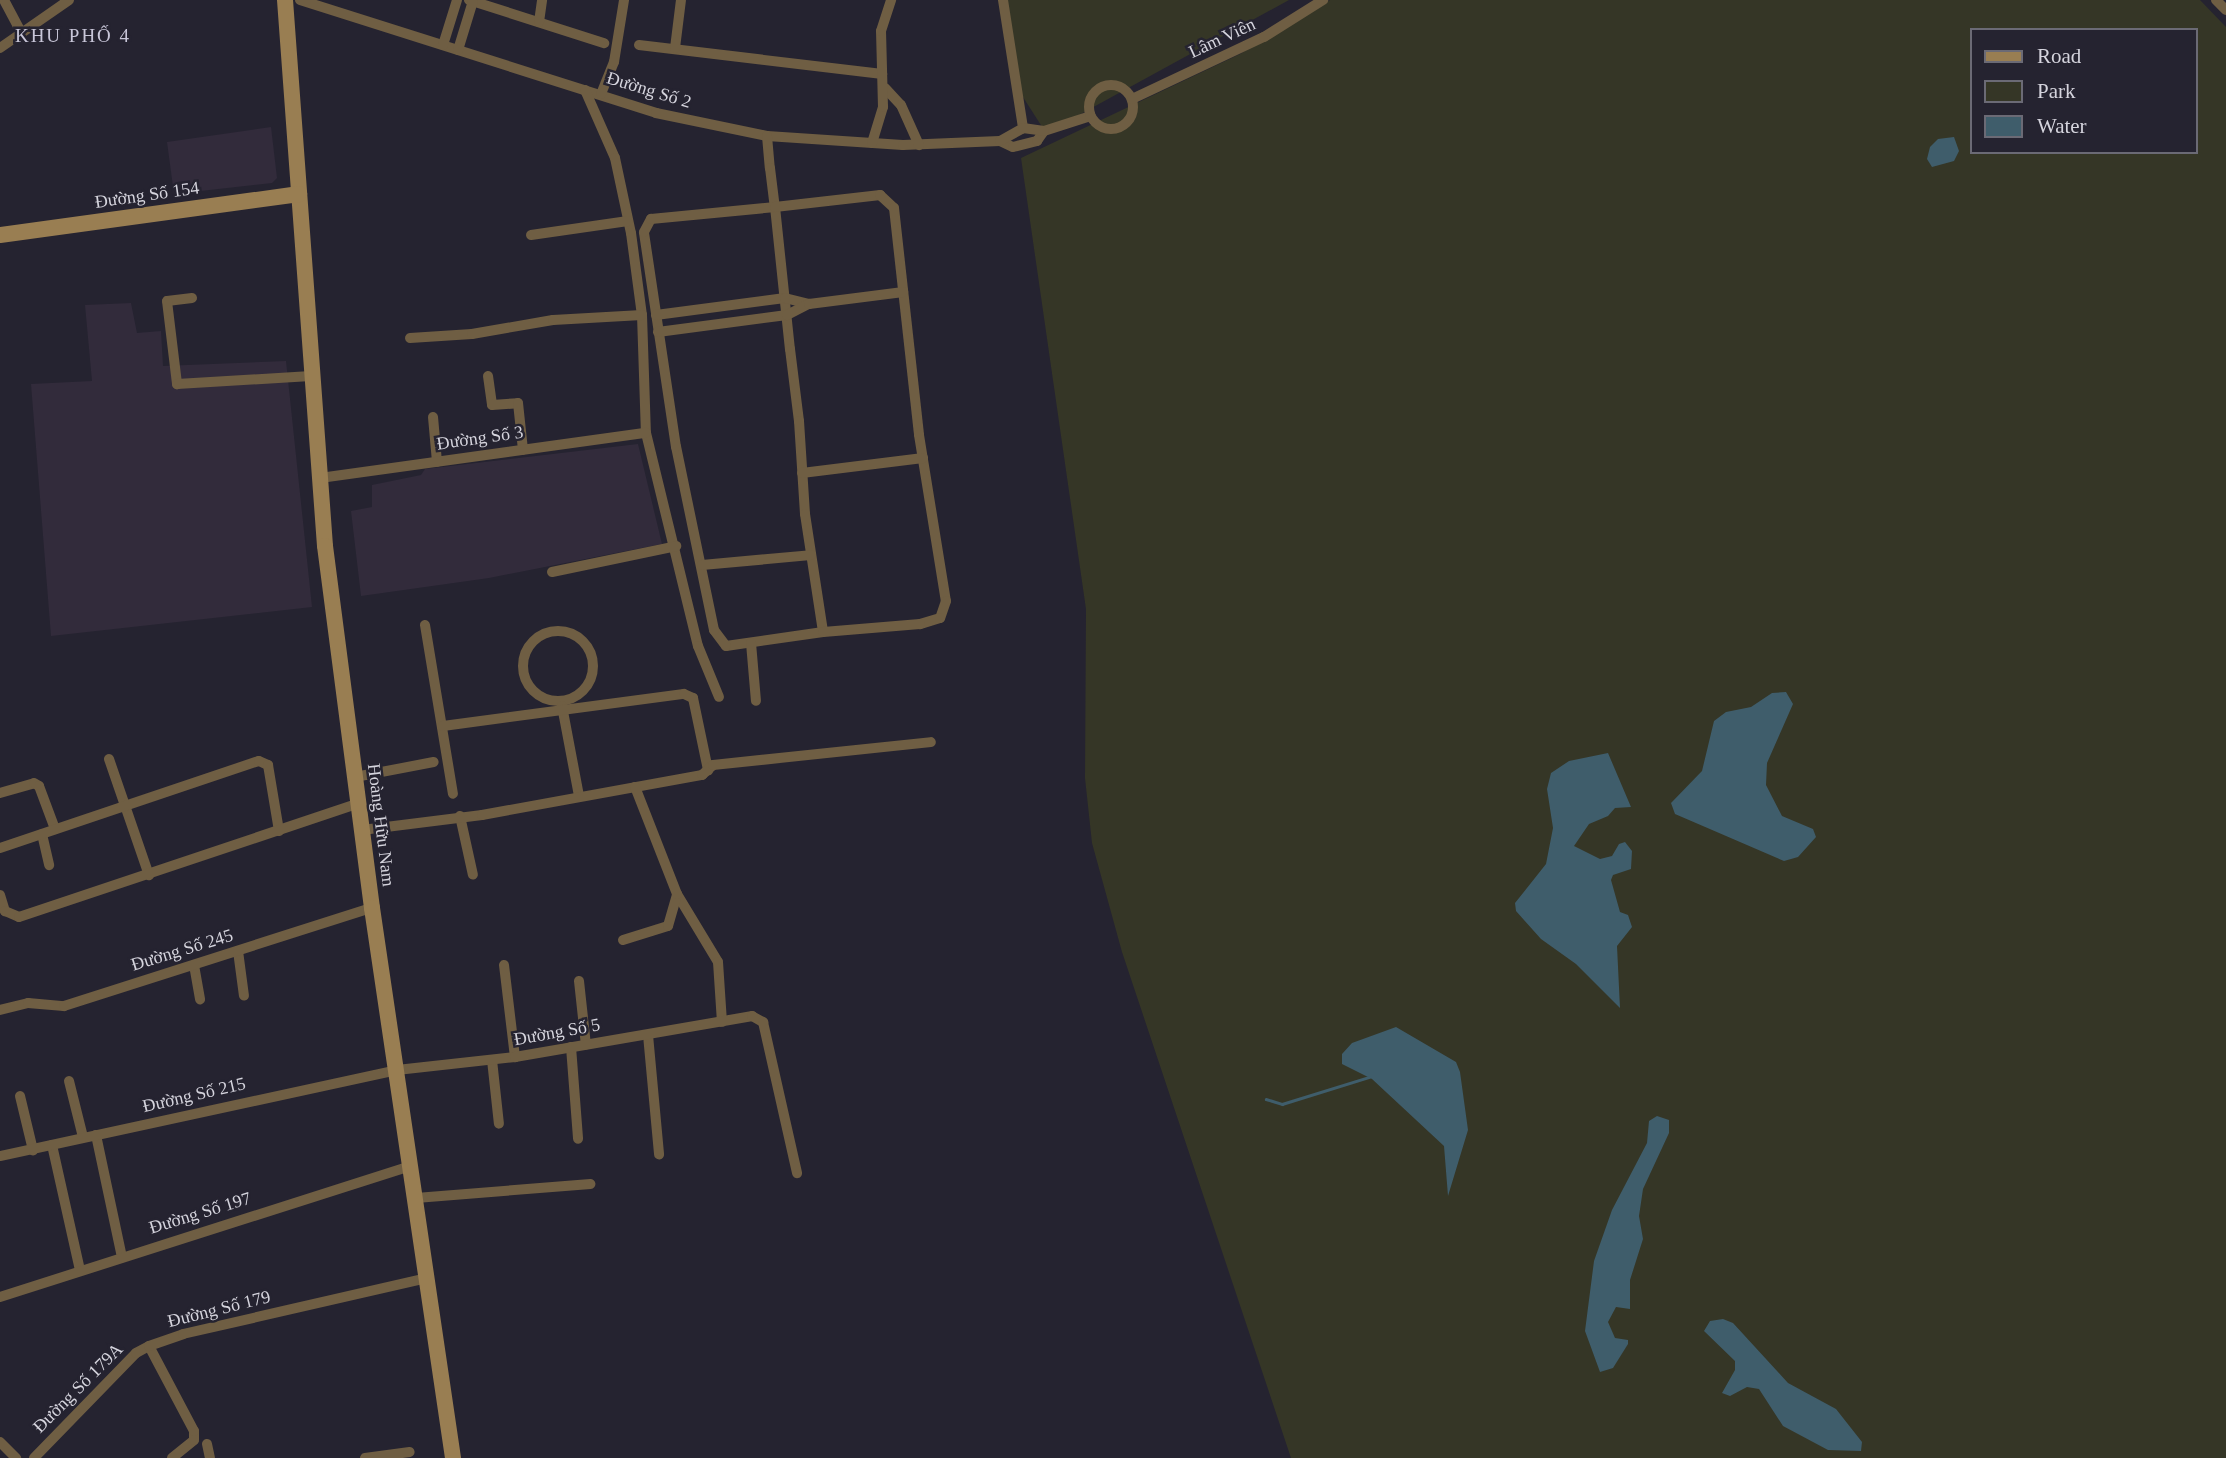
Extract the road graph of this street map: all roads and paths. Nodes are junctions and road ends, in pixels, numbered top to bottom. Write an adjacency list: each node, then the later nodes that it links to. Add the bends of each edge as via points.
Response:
1 (4, 0): 17 (street)
2 (69, 0): 17 (street)
3 (285, 0): 36 (main road, Hoàng Hữu Nam)
4 (300, 0): 19 (street, Đường Số 2)
5 (457, 0): 19 (street)
6 (542, 0): 16 (street)
7 (624, 0): 27 (street, via 614,62)
8 (681, 0): 22 (street)
9 (891, 0): 24 (street, via 881,31)
10 (1003, 0): 30 (street)
11 (1323, 0): 28 (street, Lâm Viên, via 1264,37)
12 (2216, 0): 15 (street)
13 (471, 1): 14 (street); 23 (street)
14 (488, 3): 16 (street)
15 (2226, 10)
16 (539, 22): 18 (street)
17 (21, 32): 21 (street)
18 (604, 43)
19 (443, 45): 23 (street, Đường Số 2)
20 (639, 45): 22 (street)
21 (0, 48)
22 (675, 48): 24 (street)
23 (458, 50): 26 (street, Đường Số 2)
24 (882, 74): 25 (street)
25 (885, 88): 34 (street); 35 (street, via 901,105)
26 (585, 90): 27 (street, Đường Số 2); 38 (street, via 614,158)
27 (601, 94): 32 (street, Đường Số 2, via 701,124)
28 (1132, 99): 29 (street, via 1130,119 1120,128 1100,126); 29 (street, via 1123,88 1103,87 1092,96)
29 (1091, 116): 31 (street)
30 (1023, 128): 31 (street); 33 (street)
31 (1044, 131): 33 (street, via 1030,144 1013,146)
32 (767, 136): 34 (street, Đường Số 2); 37 (street)
33 (1000, 141): 35 (street, Đường Số 2)
34 (872, 144): 35 (street, Đường Số 2)
35 (919, 145)
36 (299, 194): 39 (main road, Đường Số 154); 50 (main road, Hoàng Hữu Nam)
37 (775, 207): 41 (street, via 880,195 891,201); 43 (street); 46 (street, via 652,219 644,232)
38 (628, 221): 40 (street); 45 (street)
39 (0, 235)
40 (531, 235)
41 (903, 292): 44 (street); 55 (street)
42 (192, 298): 50 (street, via 167,301 177,384)
43 (785, 299): 44 (street); 46 (street); 47 (street)
44 (809, 304): 47 (street)
45 (642, 315): 49 (street, via 552,320 472,334); 53 (street)
46 (656, 315): 48 (street)
47 (787, 315): 48 (street); 57 (street)
48 (658, 332): 61 (street, via 676,447)
49 (410, 338)
50 (312, 376): 58 (main road, Hoàng Hữu Nam)
51 (488, 376): 54 (street, via 492,405 518,403)
52 (433, 417): 56 (street)
53 (646, 433): 54 (street, Đường Số 3); 59 (street)
54 (523, 450): 56 (street, Đường Số 3)
55 (923, 458): 57 (street); 64 (street, via 946,601 940,618)
56 (437, 462): 58 (street, Đường Số 3)
57 (802, 473): 60 (street)
58 (320, 478): 74 (main road, Hoàng Hữu Nam)
59 (676, 546): 62 (street); 66 (street, via 698,646)
60 (811, 555): 61 (street); 64 (street)
61 (702, 565): 65 (street, via 715,630 726,646)
62 (552, 572)
63 (425, 625): 69 (street)
64 (823, 632): 65 (street)
65 (751, 643): 67 (street)
66 (719, 696)
67 (756, 701)
68 (562, 706): 68 (street, via 584,688 593,663 581,639 555,631 531,643 523,668 535,692); 69 (street); 73 (street, via 684,694 694,698); 78 (street)
69 (443, 726): 77 (street)
70 (931, 742): 73 (street, via 713,765)
71 (109, 759): 80 (street)
72 (434, 762): 74 (street)
73 (708, 770): 75 (street, via 702,775)
74 (355, 777): 79 (main road, Hoàng Hữu Nam)
75 (635, 787): 78 (street); 90 (street)
76 (0, 793): 82 (street, via 34,783 39,786)
77 (453, 794)
78 (579, 796): 81 (street)
79 (359, 803): 83 (main road, Hoàng Hữu Nam); 84 (street)
80 (125, 806): 82 (street); 84 (street, via 259,761 268,765); 88 (street)
81 (460, 816): 83 (street); 89 (street)
82 (55, 830): 85 (street)
83 (362, 830): 92 (main road, Hoàng Hữu Nam)
84 (279, 831): 88 (street)
85 (42, 834): 86 (street); 87 (street)
86 (0, 848)
87 (49, 865)
88 (149, 875): 91 (street, via 19,917 5,911)
89 (473, 876)
90 (677, 894): 93 (street, via 668,926); 101 (street, via 718,962)
91 (0, 895)
92 (372, 908): 94 (street, Đường Số 245); 107 (main road, Hoàng Hữu Nam)
93 (623, 940)
94 (238, 951): 95 (street, Đường Số 245); 98 (street)
95 (194, 965): 99 (street); 100 (street, Đường Số 245, via 64,1006 28,1003)
96 (504, 965): 105 (street)
97 (579, 981): 103 (street)
98 (244, 996)
99 (200, 999)
100 (0, 1010)
101 (722, 1022): 102 (street, Đường Số 5); 119 (street, Đường Số 5, via 752,1016 763,1023)
102 (648, 1035): 103 (street, Đường Số 5); 116 (street)
103 (586, 1045): 104 (street, Đường Số 5)
104 (570, 1047): 105 (street, Đường Số 5); 113 (street)
105 (515, 1057): 106 (street, Đường Số 5)
106 (492, 1060): 107 (street, Đường Số 5); 110 (street)
107 (397, 1070): 111 (street, Đường Số 215); 118 (main road, Hoàng Hữu Nam)
108 (69, 1081): 112 (street)
109 (20, 1096): 115 (street)
110 (499, 1125)
111 (96, 1135): 112 (street, Đường Số 215); 122 (street)
112 (83, 1137): 114 (street, Đường Số 215)
113 (578, 1139)
114 (52, 1145): 115 (street, Đường Số 215); 123 (street)
115 (33, 1150): 117 (street, Đường Số 215)
116 (659, 1154)
117 (0, 1156)
118 (411, 1166): 121 (main road, Hoàng Hữu Nam); 122 (street, Đường Số 197)
119 (796, 1173)
120 (590, 1184): 121 (street)
121 (416, 1198): 124 (main road, Hoàng Hữu Nam)
122 (122, 1257): 123 (street, Đường Số 197)
123 (80, 1270): 125 (street, Đường Số 197)
124 (428, 1278): 126 (street, Đường Số 179); 135 (main road, Hoàng Hữu Nam)
125 (0, 1297)
126 (149, 1346): 131 (street, Đường Số 179A, via 136,1353); 132 (street, Đường Số 179, via 194,1431 194,1440)
127 (0, 1442): 130 (street)
128 (206, 1444): 133 (street)
129 (410, 1452): 134 (street)
130 (16, 1458)
131 (34, 1458)
132 (172, 1458)
133 (210, 1458)
134 (365, 1458)
135 (453, 1458)

